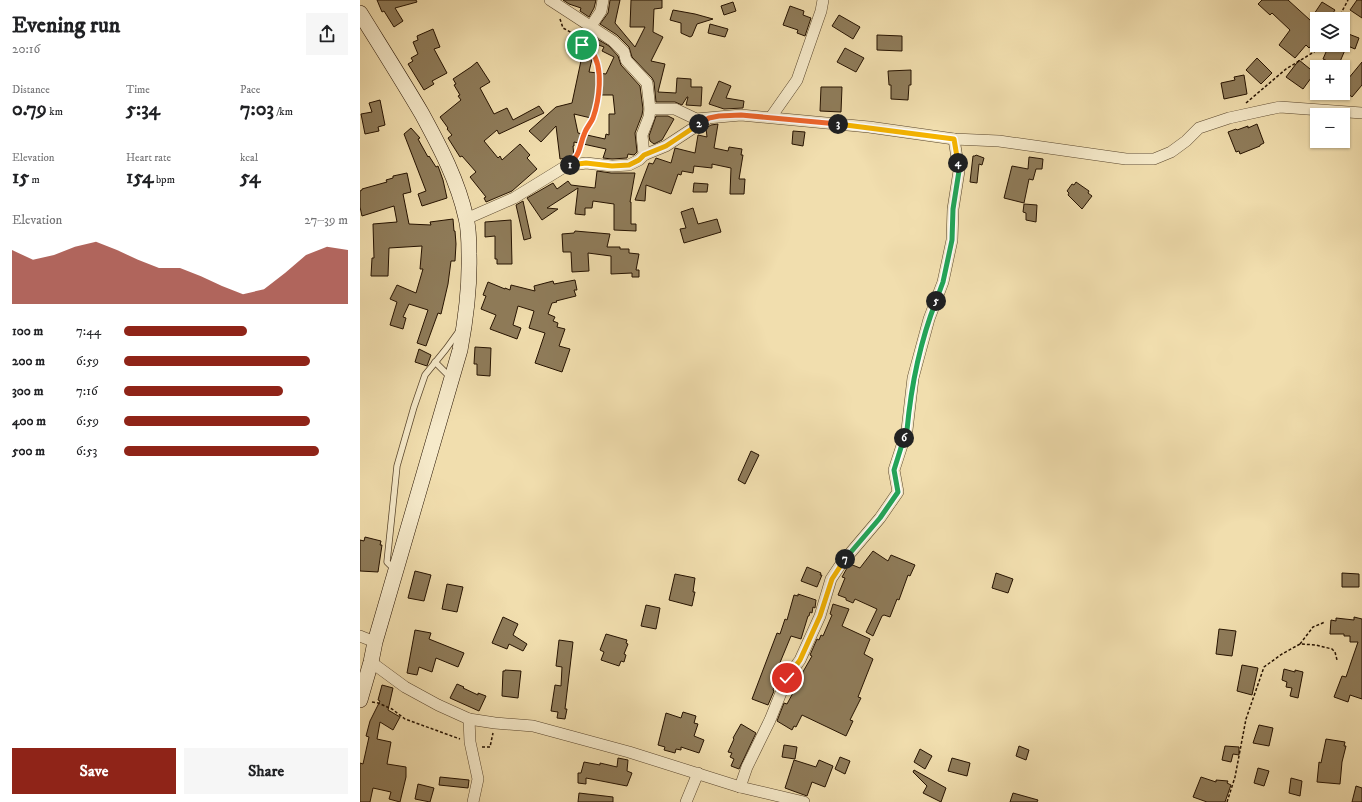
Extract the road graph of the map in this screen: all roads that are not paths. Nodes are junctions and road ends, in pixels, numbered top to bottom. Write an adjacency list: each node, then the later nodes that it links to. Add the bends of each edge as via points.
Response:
1 (550, 0): 5 (street)
2 (603, 0): 5 (street, via 601,11)
3 (823, 0): 9 (street, via 797,80)
4 (360, 13): 12 (main road, via 437,141)
5 (591, 26): 6 (street, via 624,52 626,60 647,83)
6 (650, 110): 8 (street, via 675,108 696,119); 11 (street, via 642,135)
7 (1362, 113): 10 (street, via 1280,107 1229,118 1199,128 1171,152 1154,159 1126,159 999,141)
8 (719, 116): 9 (street); 11 (street, via 709,118 666,146)
9 (771, 117): 10 (street)
10 (954, 139): 23 (street, via 959,171 953,209 952,240 943,282 929,319 913,378 907,430 894,470 898,492 832,579 820,616 800,660 787,678)
11 (644, 155): 12 (street, via 629,165 586,163 566,166 514,198)
12 (466, 219): 13 (main road, via 470,281)
13 (466, 320): 14 (lane); 15 (main road)
14 (436, 362): 15 (lane); 16 (lane, via 425,375 397,466 387,562)
15 (452, 379): 16 (main road)
16 (396, 570): 18 (main road)
17 (360, 636): 18 (street)
18 (375, 642): 19 (main road)
19 (371, 662): 20 (main road); 21 (street, via 405,687)
20 (363, 701)
21 (469, 719): 22 (street, via 533,726); 24 (street, via 470,742 478,779)
22 (698, 774): 23 (street); 25 (street)
23 (740, 787): 26 (street)
24 (473, 802)
25 (686, 802)
26 (804, 802)

